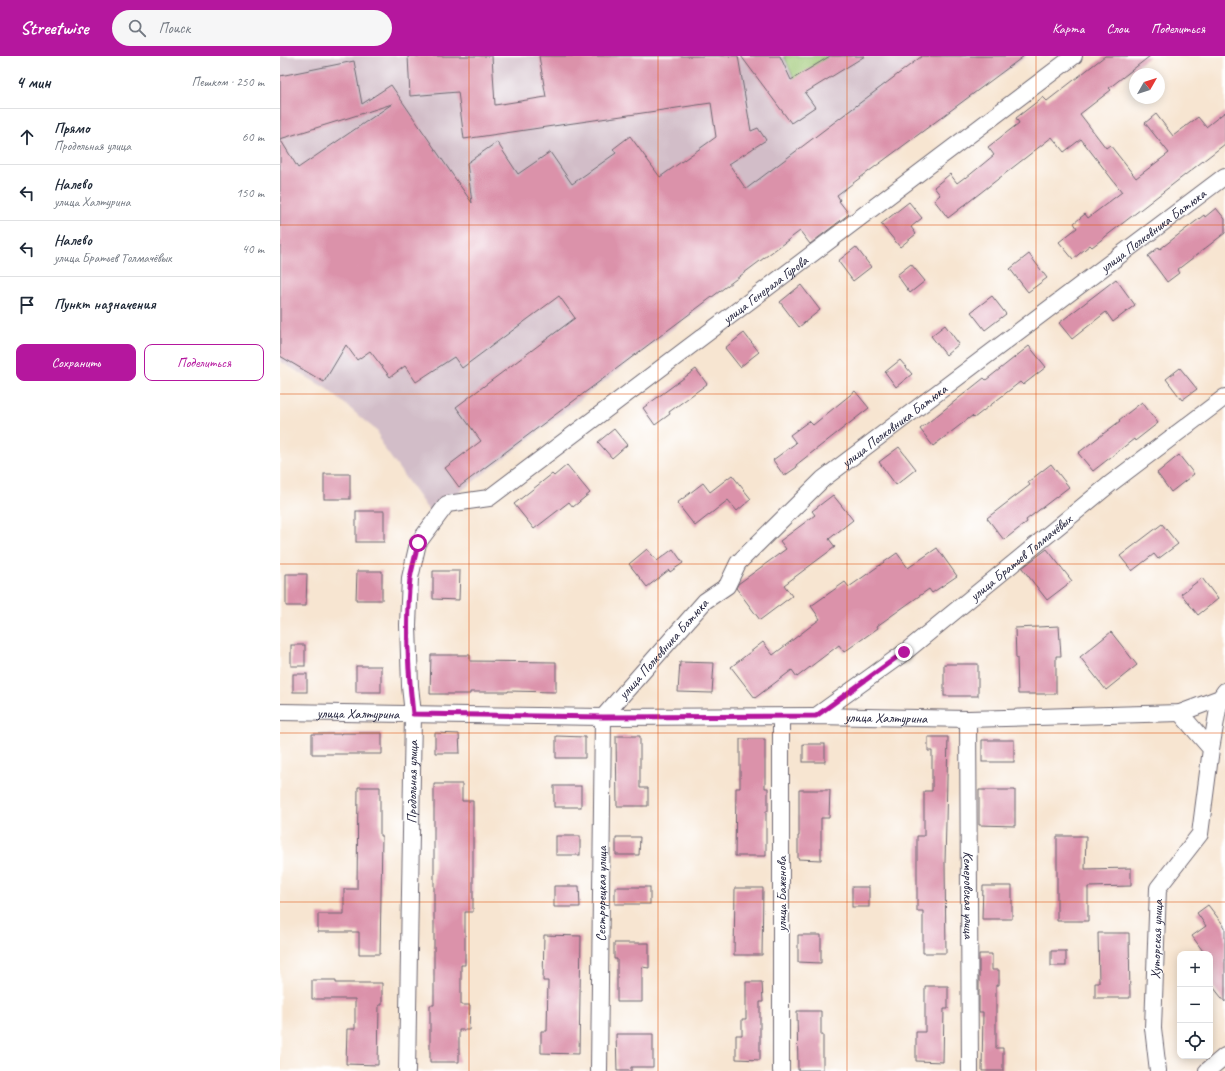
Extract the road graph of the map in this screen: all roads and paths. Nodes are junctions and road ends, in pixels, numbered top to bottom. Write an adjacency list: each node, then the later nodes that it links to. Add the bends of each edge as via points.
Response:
1 (1074, 56): 4 (street, улица Генерала Гурова, via 489,498)
2 (1225, 176): 10 (street, улица Полковника Батюка, via 823,479 738,563 727,586 705,601)
3 (1225, 397): 9 (street, улица Братьев Толмачёвых, via 1110,484 904,652)
4 (447, 504): 8 (street, Продольная улица, via 418,543 410,578 408,625)
5 (1223, 694): 7 (street, улица Халтурина); 13 (street, Хуторская улица)
6 (280, 712): 8 (street, улица Халтурина)
7 (1180, 713): 12 (street, улица Халтурина); 13 (street)
8 (413, 714): 10 (street, улица Халтурина); 15 (street, Продольная улица)
9 (816, 716): 11 (street, улица Халтурина); 12 (street, улица Халтурина)
10 (603, 717): 11 (street, улица Халтурина); 16 (street, Сестрорецкая улица)
11 (781, 717): 17 (street, улица Баженова)
12 (968, 719): 18 (street, Кемеровская улица)
13 (1210, 749): 19 (street, Хуторская улица, via 1200,834 1158,888 1153,1028)
14 (1225, 1056): 20 (street)
15 (407, 1071)
16 (599, 1071)
17 (781, 1071)
18 (970, 1071)
19 (1158, 1071)
20 (1207, 1071)

